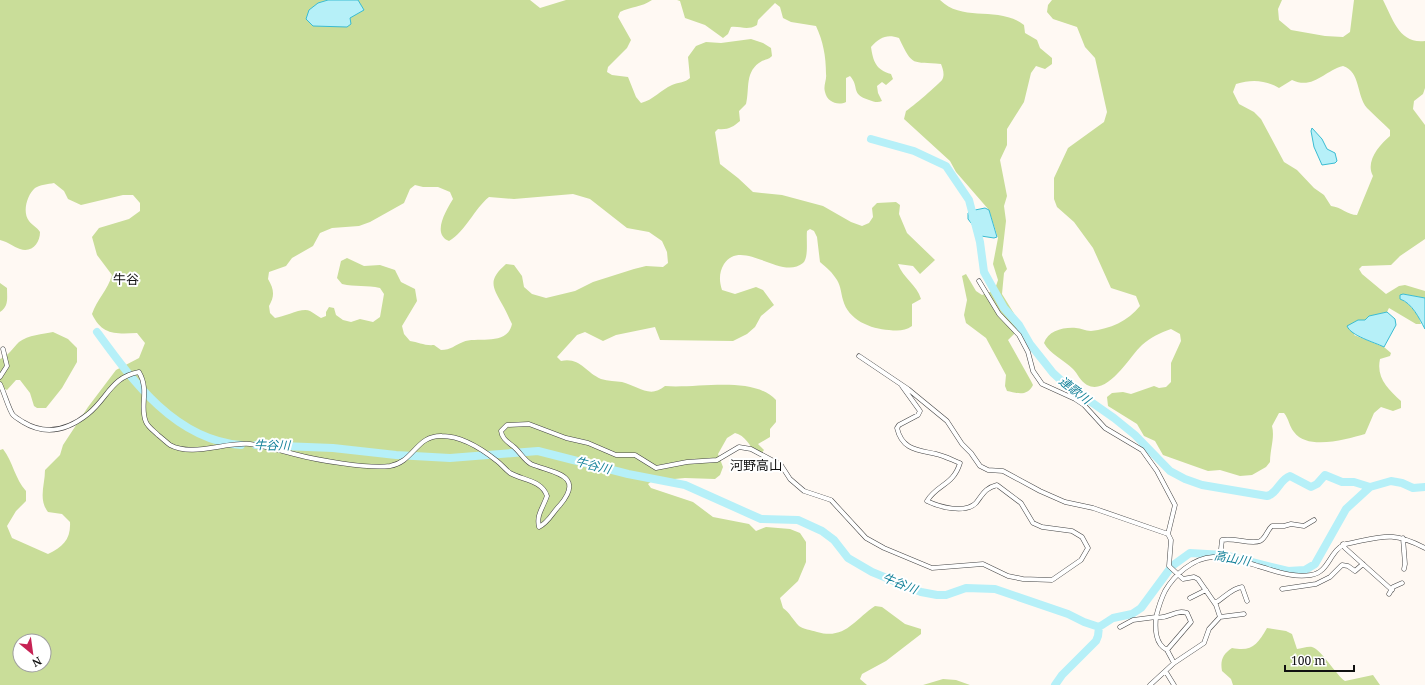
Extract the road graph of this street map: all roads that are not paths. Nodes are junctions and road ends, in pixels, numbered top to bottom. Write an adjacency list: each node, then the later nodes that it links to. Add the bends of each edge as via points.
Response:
1 (979, 281): 8 (street, via 999,314 1019,335 1028,352 1033,371 1042,384 1075,399 1105,428 1142,450 1157,471 1175,505)
2 (2, 349): 4 (street, via 6,366)
3 (859, 356): 6 (street)
4 (0, 377)
5 (0, 384): 6 (street, via 14,416 33,428 48,431 66,426 87,415 119,380 139,372 145,386 146,422 170,444 190,450 249,444 296,455 366,466 388,466 407,459 420,443 431,437 453,438 487,453 508,472 542,487 546,496 538,517 539,527 547,522 564,500 570,485 558,472 526,461 501,435 501,430 507,425 529,424 616,455 635,455 656,468 717,460 734,449 743,448 781,465 790,479 804,491 831,500 866,538 932,568 983,564 1008,576 1052,580 1081,560 1088,548 1082,537 1072,531 1042,527 1033,523 1022,503 997,485 988,487 970,507 945,508 927,501 956,475 960,463 904,444 897,428 918,415 920,411)
6 (902, 386): 8 (street, via 947,421 980,466 988,470 1003,471 1066,502 1093,508)
7 (1314, 520): 12 (street, via 1304,526 1272,526 1258,542 1223,539)
8 (1168, 534): 15 (street, via 1171,540 1169,566)
9 (1403, 538): 10 (street, via 1388,536); 11 (street); 14 (street)
10 (1344, 544): 12 (street, via 1335,551 1320,572 1302,576 1281,574); 13 (street, via 1345,548)
11 (1425, 548)
12 (1220, 555): 15 (street, via 1205,558)
13 (1363, 564): 16 (street, via 1391,592); 17 (street, via 1355,571 1342,564 1330,576 1316,584)
14 (1404, 569)
15 (1178, 573): 18 (street, via 1183,579 1198,579); 23 (street, via 1164,592)
16 (1402, 583)
17 (1282, 589)
18 (1206, 590): 19 (street); 21 (street)
19 (1190, 598)
20 (1247, 601): 21 (street, via 1242,587 1234,589)
21 (1214, 603): 24 (street)
22 (1244, 614): 24 (street)
23 (1156, 617): 25 (street, via 1134,620); 26 (street, via 1157,637); 26 (street, via 1163,618 1181,611 1191,618 1191,622)
24 (1220, 617): 27 (street, via 1208,629 1204,643)
25 (1120, 627)
26 (1167, 650): 27 (street)
27 (1174, 663): 28 (street)
28 (1166, 672): 29 (street); 30 (street)
29 (1150, 685)
30 (1174, 685)

